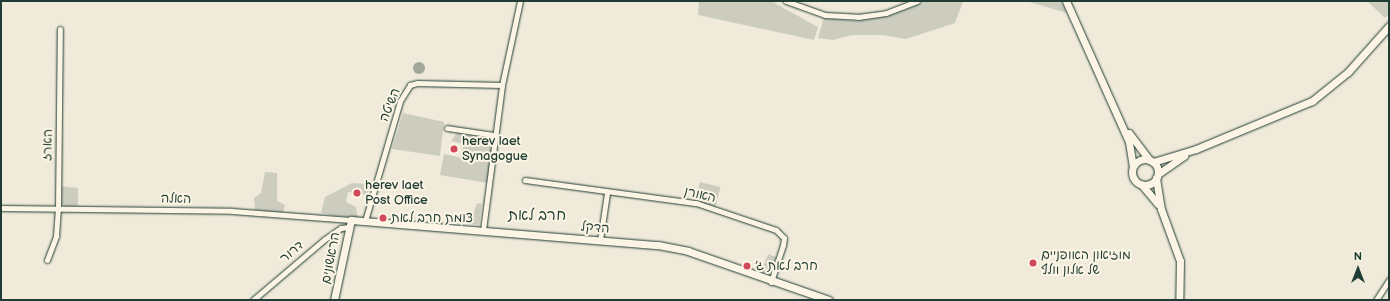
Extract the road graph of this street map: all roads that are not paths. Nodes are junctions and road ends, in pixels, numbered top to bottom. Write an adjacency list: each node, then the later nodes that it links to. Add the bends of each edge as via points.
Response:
1 (520, 1): 7 (street)
2 (786, 1): 3 (street, via 825,15 858,17 893,11)
3 (917, 1)
4 (1066, 1): 8 (main road)
5 (1389, 26): 11 (main road, via 1348,72 1312,101)
6 (60, 29): 19 (street, הארז)
7 (502, 85): 10 (street); 21 (street, השיטה, via 410,85 400,101)
8 (1119, 116): 12 (main road, via 1140,150); 13 (main road, via 1131,148)
9 (447, 128): 10 (street)
10 (494, 135): 23 (street)
11 (1196, 149): 12 (main road); 14 (main road)
12 (1151, 161): 13 (main road, via 1140,160); 14 (main road)
13 (1133, 166): 16 (main road, via 1133,178)
14 (1157, 176): 16 (main road, via 1151,184); 20 (main road)
15 (525, 180): 17 (street)
16 (1142, 185): 20 (main road)
17 (607, 193): 24 (street); 27 (street, האורן, via 696,204 776,230 784,238)
18 (1, 208): 19 (street, האלה)
19 (58, 208): 22 (street, האלה, via 232,211); 25 (street, הארז, via 56,236)
20 (1161, 209): 31 (main road, via 1180,261 1182,272)
21 (365, 221): 22 (main road, הדקל); 23 (main road, הדקל)
22 (350, 224): 28 (street, דרור, via 325,239); 29 (main road, הראשונים)
23 (482, 230): 24 (main road, הדקל)
24 (600, 240): 27 (main road, הדקל, via 674,248)
25 (48, 260)
26 (1389, 280): 32 (street)
27 (771, 282): 30 (main road, הדקל)
28 (253, 300)
29 (334, 300)
30 (829, 300)
31 (1179, 300)
32 (1376, 300)

